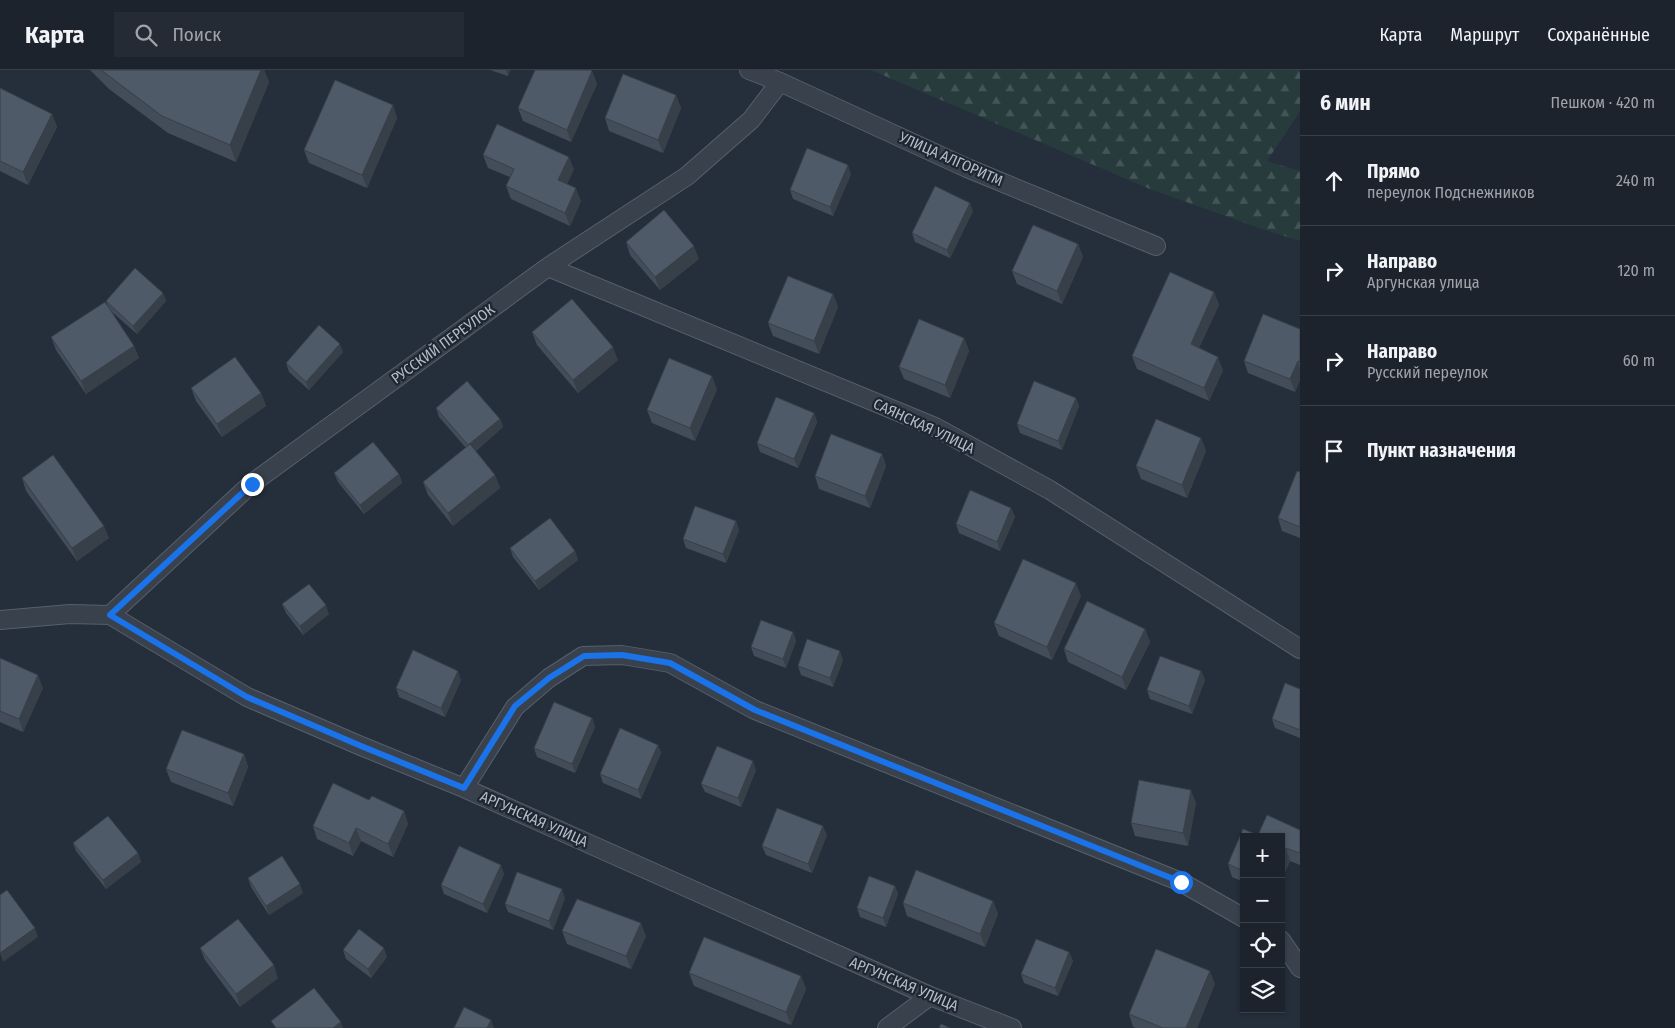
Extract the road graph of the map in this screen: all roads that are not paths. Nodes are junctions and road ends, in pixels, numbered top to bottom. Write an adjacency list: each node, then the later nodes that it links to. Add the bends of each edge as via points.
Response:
1 (748, 70): 2 (street, УЛИЦА АЛГОРИТМ)
2 (780, 82): 3 (street, УЛИЦА АЛГОРИТМ, via 968,168); 4 (street, РУССКИЙ ПЕРЕУЛОК, via 751,120 687,176)
3 (1156, 246)
4 (548, 267): 5 (street, РУССКИЙ ПЕРЕУЛОК, via 252,484); 7 (street, САЯНСКАЯ УЛИЦА, via 936,428 1050,490)
5 (110, 615): 6 (street, АРГУНСКАЯ УЛИЦА, via 70,614); 8 (street, АРГУНСКАЯ УЛИЦА, via 247,697)
6 (0, 620)
7 (1300, 649)
8 (464, 788): 9 (street, via 515,706 549,678 584,656 622,655 670,663 755,710 1181,882); 12 (street, АРГУНСКАЯ УЛИЦА)
9 (1240, 916)
10 (1285, 946): 11 (street)
11 (1300, 968)
12 (930, 996): 13 (street); 14 (street, АРГУНСКАЯ УЛИЦА)
13 (887, 1028)
14 (1012, 1028)

